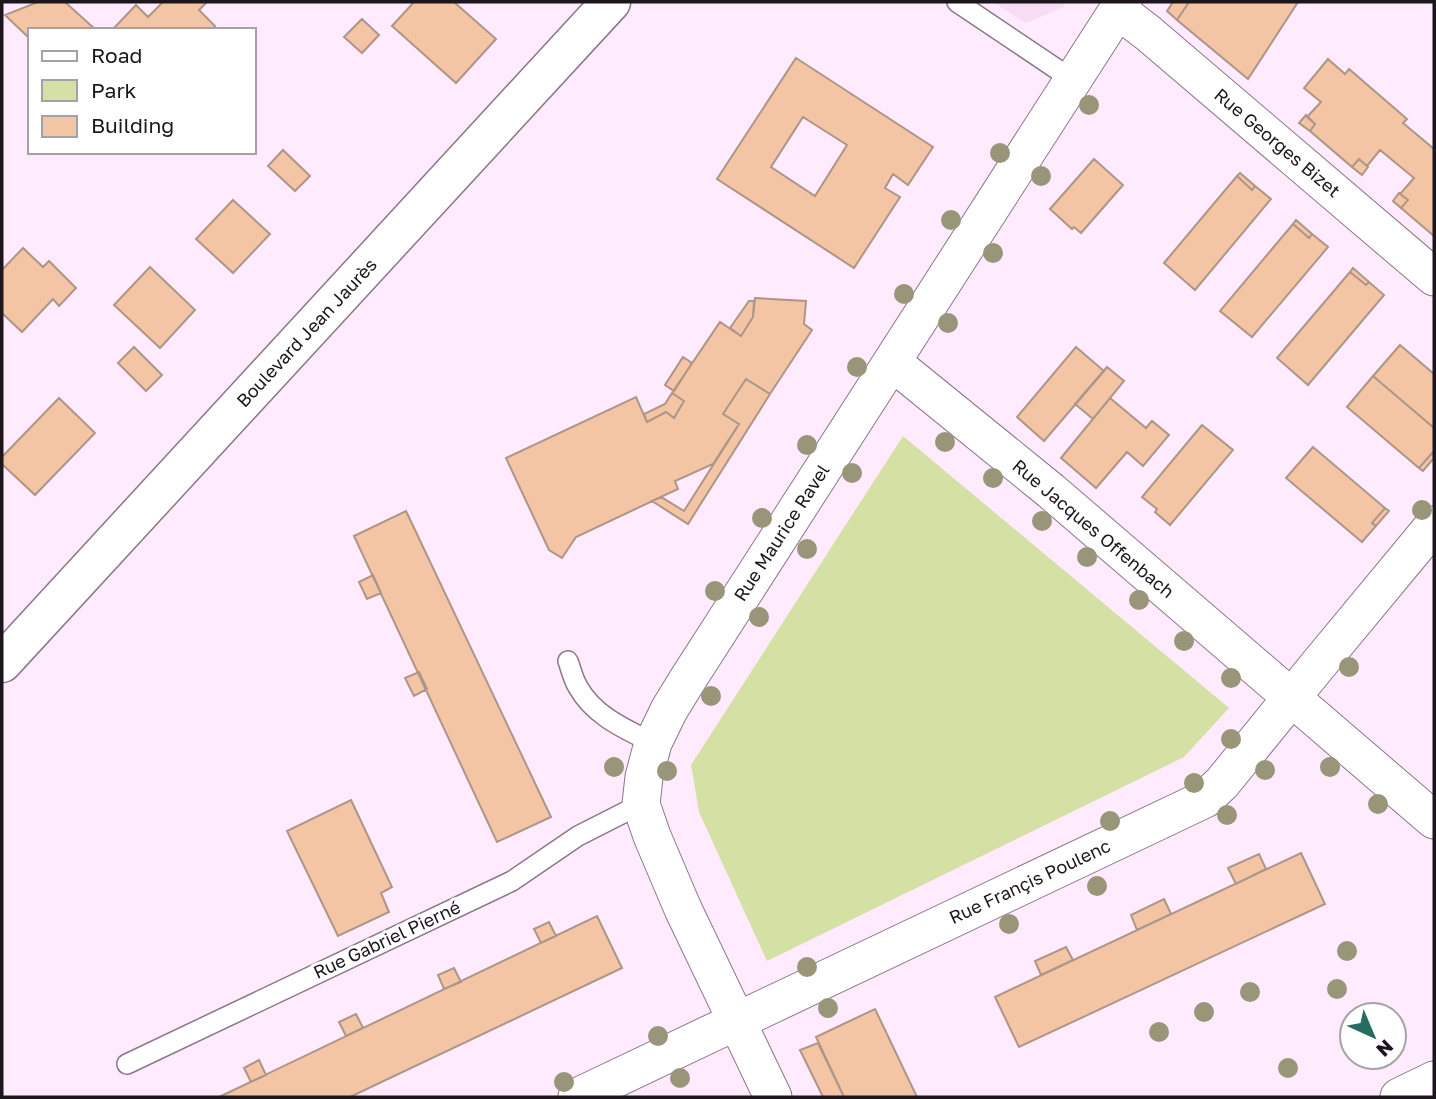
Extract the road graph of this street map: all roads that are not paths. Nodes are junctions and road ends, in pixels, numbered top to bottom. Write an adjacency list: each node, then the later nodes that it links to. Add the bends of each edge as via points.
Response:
1 (611, 2): 9 (street, Boulevard Jean Jaurès)
2 (957, 2): 4 (lane)
3 (1121, 6): 4 (street, Rue Maurice Ravel); 5 (street, Rue Georges Bizet)
4 (1073, 80): 6 (street, Rue Maurice Ravel)
5 (1434, 277)
6 (892, 362): 10 (street, Rue Jacques Offenbach, via 1051,491); 11 (street, Rue Maurice Ravel, via 688,679)
7 (1434, 525): 10 (street, Rue Françis Poulenc)
8 (568, 661): 11 (lane, via 578,688 593,706 608,720)
9 (2, 663)
10 (1292, 699): 13 (street, Rue Jacques Offenbach); 14 (street, Rue Françis Poulenc, via 1205,799)
11 (653, 743): 12 (street, Rue Maurice Ravel)
12 (641, 804): 14 (street, Rue Maurice Ravel, via 683,909); 15 (lane, Rue Gabriel Pierné, via 578,836 512,881)
13 (1434, 820)
14 (737, 1023): 17 (street, Rue Françis Poulenc); 18 (street, Rue Maurice Ravel)
15 (127, 1064)
16 (1434, 1080): 19 (street)
17 (578, 1097)
18 (773, 1097)
19 (1398, 1097)

